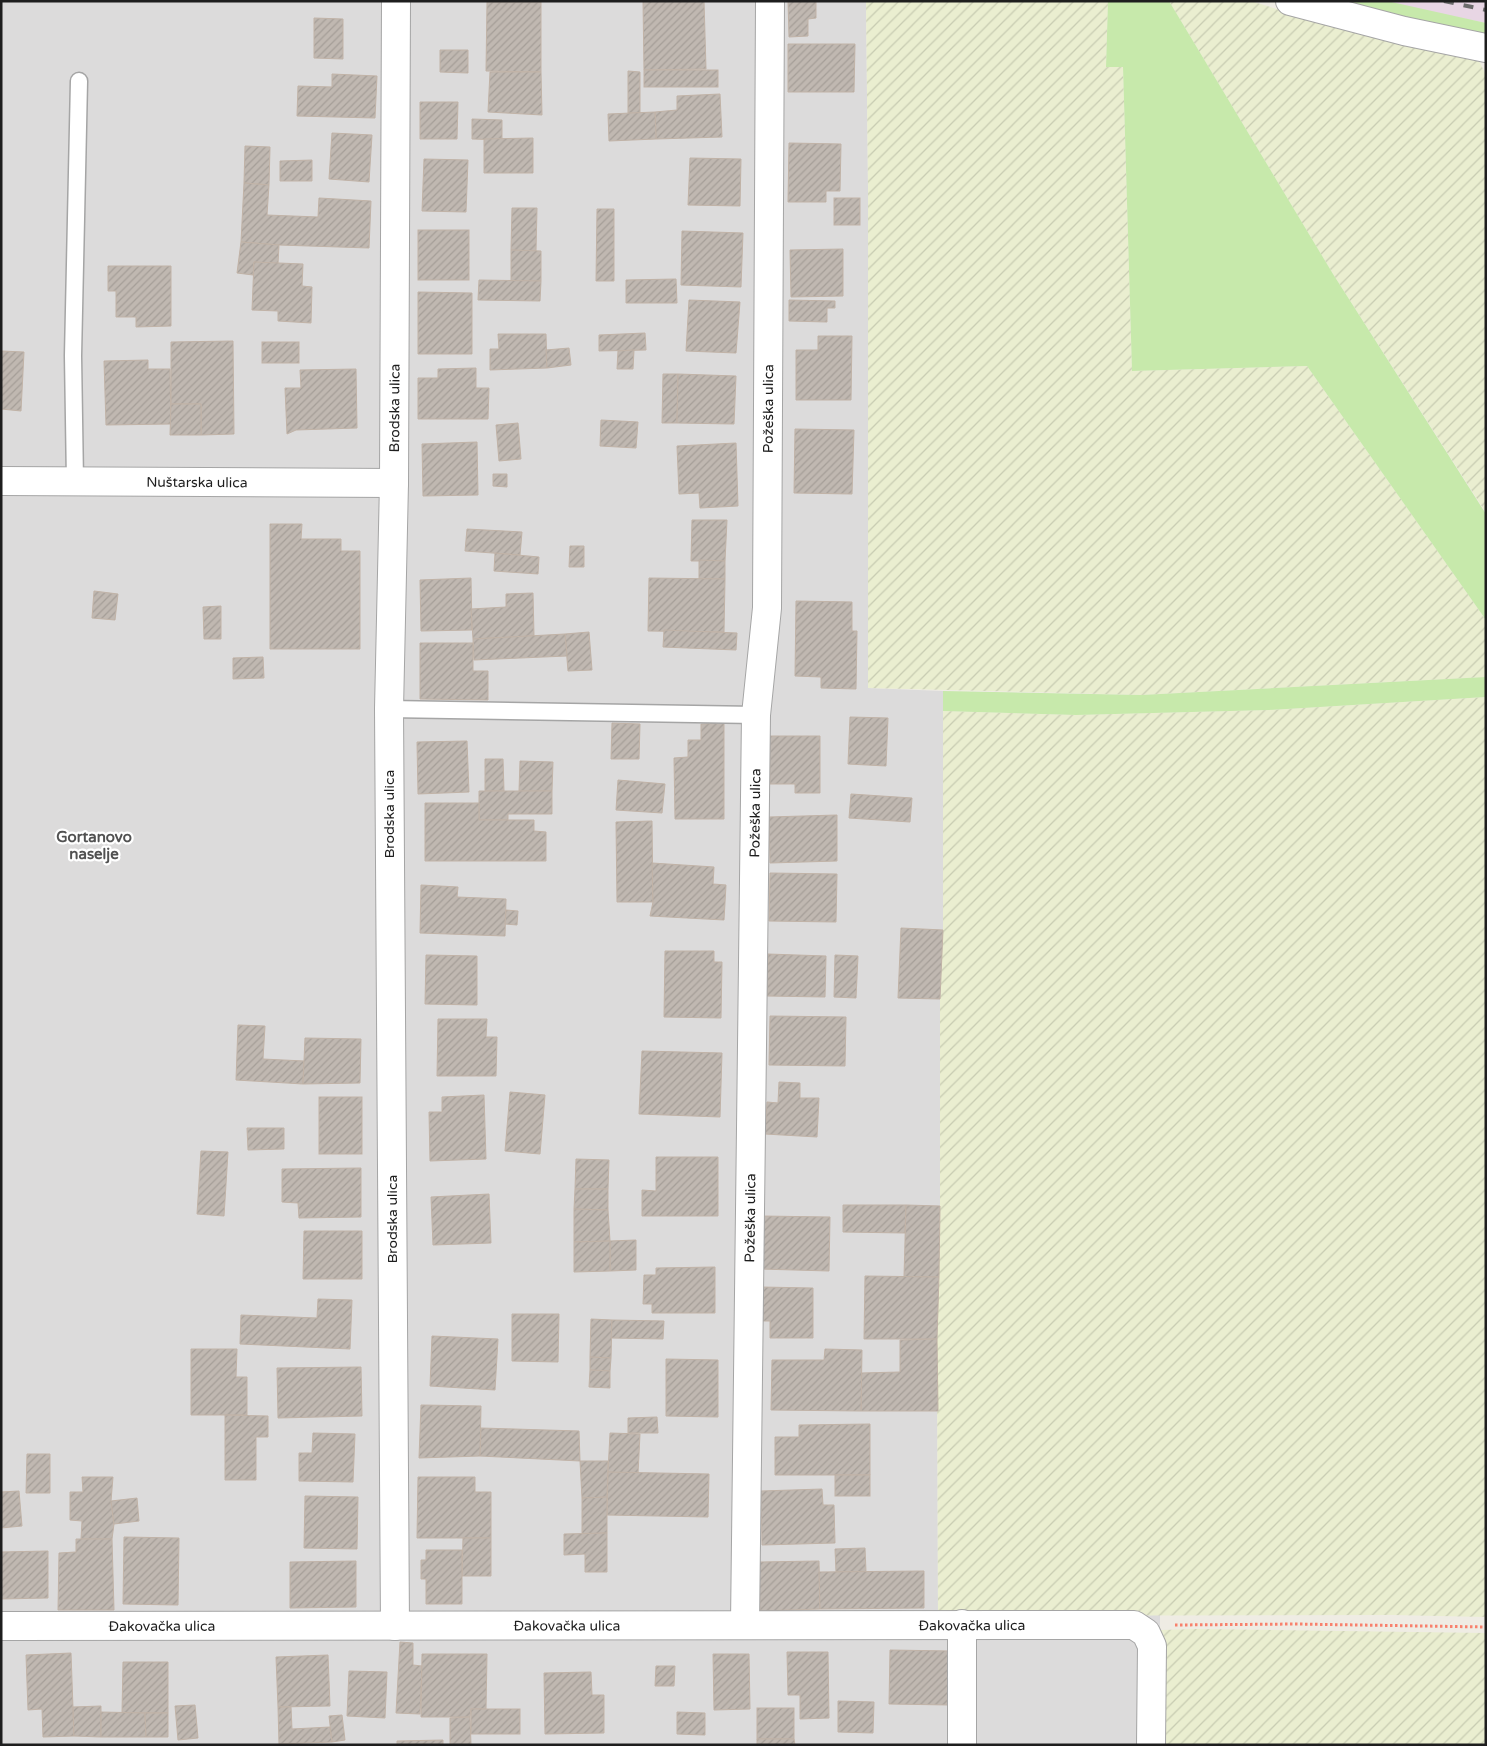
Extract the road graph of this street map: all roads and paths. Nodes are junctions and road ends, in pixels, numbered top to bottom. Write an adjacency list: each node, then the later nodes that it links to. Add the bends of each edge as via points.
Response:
1 (396, 1): 8 (street, Brodska ulica)
2 (770, 1): 10 (street, Požeška ulica, via 767,608)
3 (1290, 1): 4 (street, via 1404,31)
4 (1486, 48)
5 (79, 81): 7 (lane, via 73,356)
6 (1, 481): 7 (street, Nuštarska ulica)
7 (75, 482): 8 (street, Nuštarska ulica)
8 (394, 483): 9 (street, Brodska ulica)
9 (389, 709): 10 (lane); 15 (street, Brodska ulica)
10 (756, 715): 11 (street, Požeška ulica)
11 (745, 1624): 12 (street, Đakovačka ulica); 15 (street, Đakovačka ulica)
12 (962, 1624): 13 (street, Đakovačka ulica); 17 (street)
13 (1134, 1625): 16 (path); 18 (street, via 1146,1632 1152,1646)
14 (1, 1626): 15 (street, Đakovačka ulica)
15 (395, 1626)
16 (1486, 1627)
17 (962, 1745)
18 (1151, 1745)

